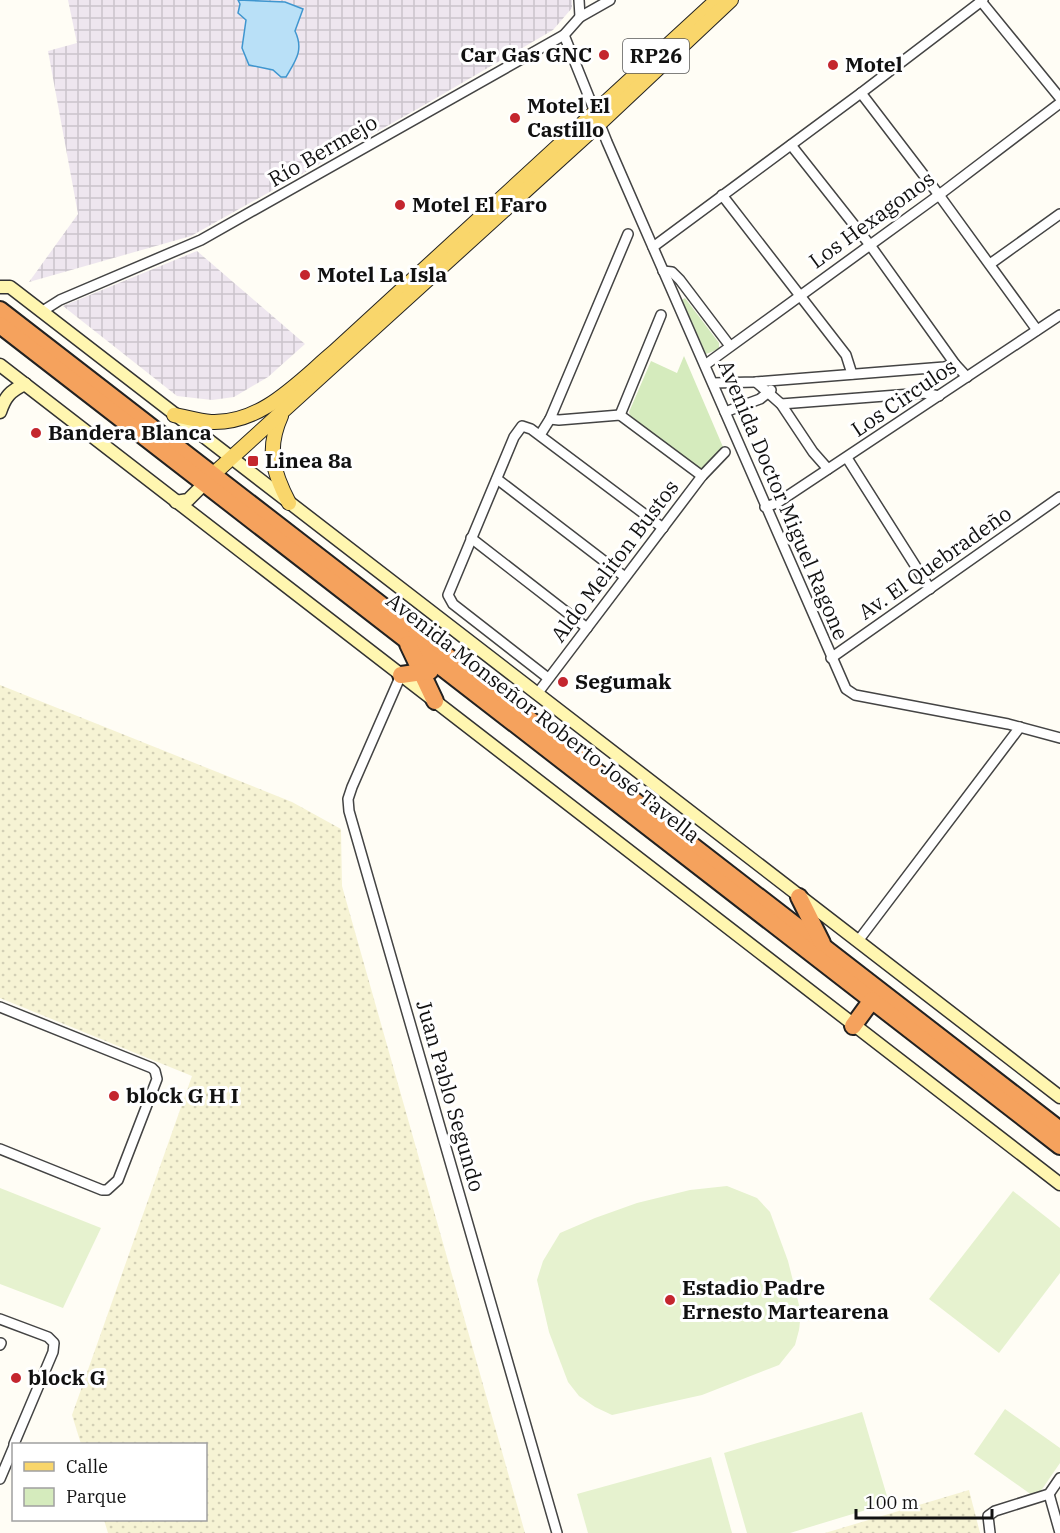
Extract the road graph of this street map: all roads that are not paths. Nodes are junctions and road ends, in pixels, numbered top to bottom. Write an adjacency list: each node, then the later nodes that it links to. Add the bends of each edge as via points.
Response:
1 (579, 0): 6 (street)
2 (610, 0): 6 (street, Río Bermejo)
3 (717, 0): 11 (main road, RP26)
4 (731, 0): 11 (main road, RP26)
5 (982, 0): 8 (street); 9 (street)
6 (580, 17): 7 (street, Río Bermejo)
7 (564, 35): 11 (street, Avenida Doctor Miguel Ragone); 24 (street, Río Bermejo, via 201,240 60,300)
8 (861, 93): 12 (street); 14 (street)
9 (1060, 98)
10 (1060, 103): 14 (street, Los Hexagonos)
11 (598, 118): 18 (street, Avenida Doctor Miguel Ragone); 42 (main road, RP26); 45 (main road, RP26, via 273,403 252,414 224,421)
12 (790, 145): 13 (street); 17 (street)
13 (722, 195): 18 (street); 22 (street)
14 (939, 195): 17 (street, Los Hexagonos); 19 (street)
15 (1060, 214): 19 (street)
16 (628, 234): 47 (street)
17 (870, 245): 22 (street, Los Hexagonos); 30 (street)
18 (653, 247): 20 (street, Avenida Doctor Miguel Ragone)
19 (990, 264): 28 (street)
20 (663, 271): 29 (street, via 672,272); 32 (street, Avenida Doctor Miguel Ragone)
21 (3, 284): 24 (main road)
22 (800, 295): 29 (street, Los Hexagonos); 33 (street, via 846,355)
23 (0, 310): 54 (highway, Avenida Monseñor Roberto José Tavella)
24 (41, 312): 45 (main road)
25 (662, 315): 46 (street)
26 (1060, 315): 28 (street, Los Circulos)
27 (0, 325): 54 (highway, Avenida Monseñor Roberto José Tavella)
28 (1037, 330): 34 (street, Los Circulos)
29 (730, 346): 32 (street, Los Hexagonos)
30 (955, 364): 33 (street); 34 (street)
31 (0, 365): 38 (main road)
32 (705, 365): 37 (street, Avenida Doctor Miguel Ragone)
33 (852, 374): 35 (street)
34 (967, 377): 40 (street, Los Circulos)
35 (783, 381): 36 (street); 39 (street)
36 (756, 382): 37 (street); 39 (street)
37 (713, 383): 44 (street, Avenida Doctor Miguel Ragone)
38 (25, 384): 43 (main road, via 12,390); 57 (main road)
39 (769, 392): 41 (street); 44 (street)
40 (939, 396): 41 (street, via 924,393); 51 (street, Los Circulos)
41 (781, 405): 52 (street)
42 (283, 411): 50 (main road, RP26); 58 (main road, via 274,432 272,456 279,484)
43 (0, 412)
44 (725, 412): 59 (street, Avenida Doctor Miguel Ragone)
45 (174, 415): 50 (main road)
46 (620, 415): 47 (street); 53 (street)
47 (550, 419): 48 (street)
48 (540, 435): 55 (street, via 522,426); 60 (street)
49 (726, 452): 53 (street, Aldo Meliton Bustos)
50 (230, 458): 54 (main road, RP26); 58 (main road)
51 (847, 458): 52 (street, Los Circulos); 63 (street)
52 (828, 469): 59 (street, Los Circulos)
53 (702, 476): 60 (street, Aldo Meliton Bustos)
54 (208, 479): 57 (main road, RP26, via 188,500); 65 (highway, Avenida Monseñor Roberto José Tavella); 77 (highway, Avenida Monseñor Roberto José Tavella)
55 (497, 479): 61 (street); 62 (street)
56 (1060, 497): 63 (street, Av. El Quebradeño)
57 (176, 501): 69 (main road)
58 (290, 503): 71 (main road)
59 (765, 507): 66 (street, Avenida Doctor Miguel Ragone)
60 (663, 528): 62 (street, Aldo Meliton Bustos)
61 (471, 537): 64 (street); 70 (street, via 449,600)
62 (624, 577): 64 (street, Aldo Meliton Bustos)
63 (930, 589): 66 (street, Av. El Quebradeño)
64 (586, 628): 70 (street, Aldo Meliton Bustos)
65 (407, 641): 67 (highway, Avenida Monseñor Roberto José Tavella); 68 (highway)
66 (831, 658): 73 (street, Avenida Doctor Miguel Ragone, via 843,684 855,695)
67 (443, 669): 68 (highway); 78 (highway, Avenida Monseñor Roberto José Tavella)
68 (422, 672): 69 (highway); 72 (highway)
69 (401, 675): 72 (main road); 92 (street, Juan Pablo Segundo, via 352,787 349,811)
70 (548, 678): 71 (street, Aldo Meliton Bustos)
71 (537, 694): 75 (main road)
72 (435, 701): 80 (main road)
73 (1020, 727): 74 (street, Avenida Doctor Miguel Ragone); 76 (street)
74 (1060, 738)
75 (800, 897): 76 (main road); 77 (highway)
76 (858, 941): 81 (main road)
77 (824, 946): 82 (highway, Avenida Monseñor Roberto José Tavella)
78 (872, 1000): 80 (highway); 83 (highway, Avenida Monseñor Roberto José Tavella)
79 (0, 1007): 84 (street, via 152,1068 157,1079 118,1180 107,1190)
80 (853, 1026): 85 (main road)
81 (1060, 1097)
82 (1060, 1130)
83 (1060, 1146)
84 (0, 1149)
85 (1060, 1184)
86 (0, 1319): 87 (street, via 48,1337 54,1343)
87 (15, 1443)
88 (12, 1450): 90 (street)
89 (1060, 1478): 91 (street)
90 (0, 1479)
91 (1049, 1494): 93 (street, via 995,1511 988,1516); 94 (street)
92 (558, 1533)
93 (990, 1533)
94 (1060, 1533)

